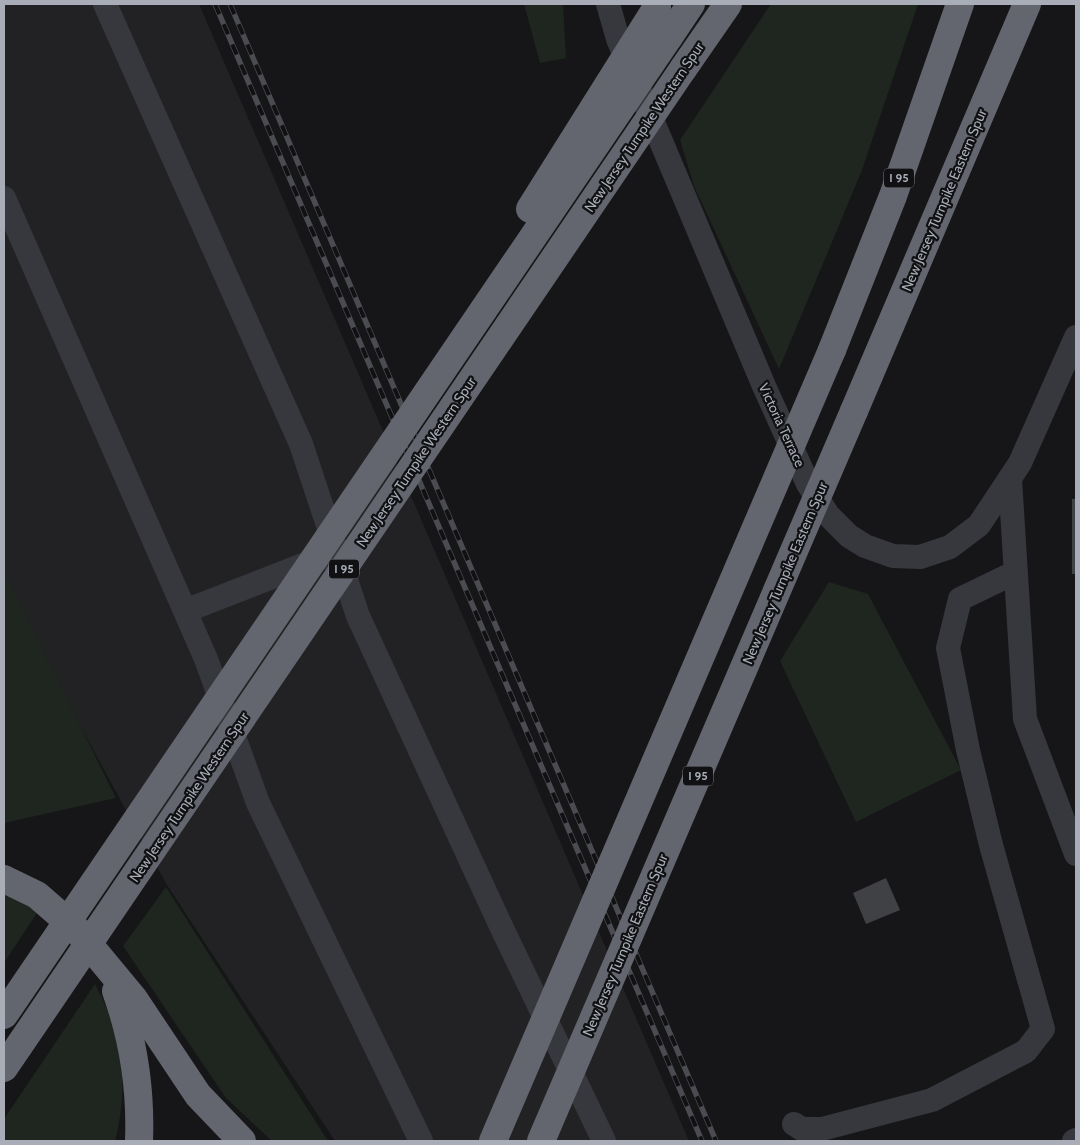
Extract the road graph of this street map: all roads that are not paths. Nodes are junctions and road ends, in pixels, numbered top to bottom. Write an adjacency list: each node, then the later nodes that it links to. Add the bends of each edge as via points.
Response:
1 (105, 4): 14 (street, via 301,444)
2 (608, 4): 13 (street, Victoria Terrace, via 618,39 764,386 808,484 828,515 849,536 865,546 893,556 920,557 950,547 979,525)
3 (691, 4): 11 (highway, I 95, bridge)
4 (728, 4): 21 (highway, New Jersey Turnpike Western Spur / I 95, bridge)
5 (960, 4): 26 (highway, I 95, bridge, via 893,196 832,350)
6 (1015, 4): 9 (highway)
7 (1026, 4): 9 (highway, New Jersey Turnpike Eastern Spur / I 95)
8 (658, 6): 11 (highway, bridge, via 528,212)
9 (996, 79): 27 (highway, New Jersey Turnpike Eastern Spur / I 95, bridge)
10 (4, 198): 16 (street)
11 (485, 307): 20 (highway, I 95, bridge)
12 (1076, 337): 13 (street, Victoria Terrace)
13 (1010, 479): 15 (street)
14 (337, 552): 16 (street); 28 (street, via 358,616)
15 (1016, 572): 17 (street, via 1026,718); 22 (street, via 960,599 948,648 988,835 1043,1029 1026,1051 932,1100 822,1129 802,1129)
16 (185, 611): 25 (street, via 206,659 258,803)
17 (1076, 854)
18 (4, 879): 19 (highway, via 37,894 50,904)
19 (99, 957): 23 (highway, via 116,991 133,1043 138,1083); 24 (highway, via 134,998 198,1095)
20 (4, 1015)
21 (4, 1068)
22 (794, 1124)
23 (137, 1135)
24 (242, 1141)
25 (421, 1141)
26 (493, 1141)
27 (541, 1141)
28 (604, 1141)

